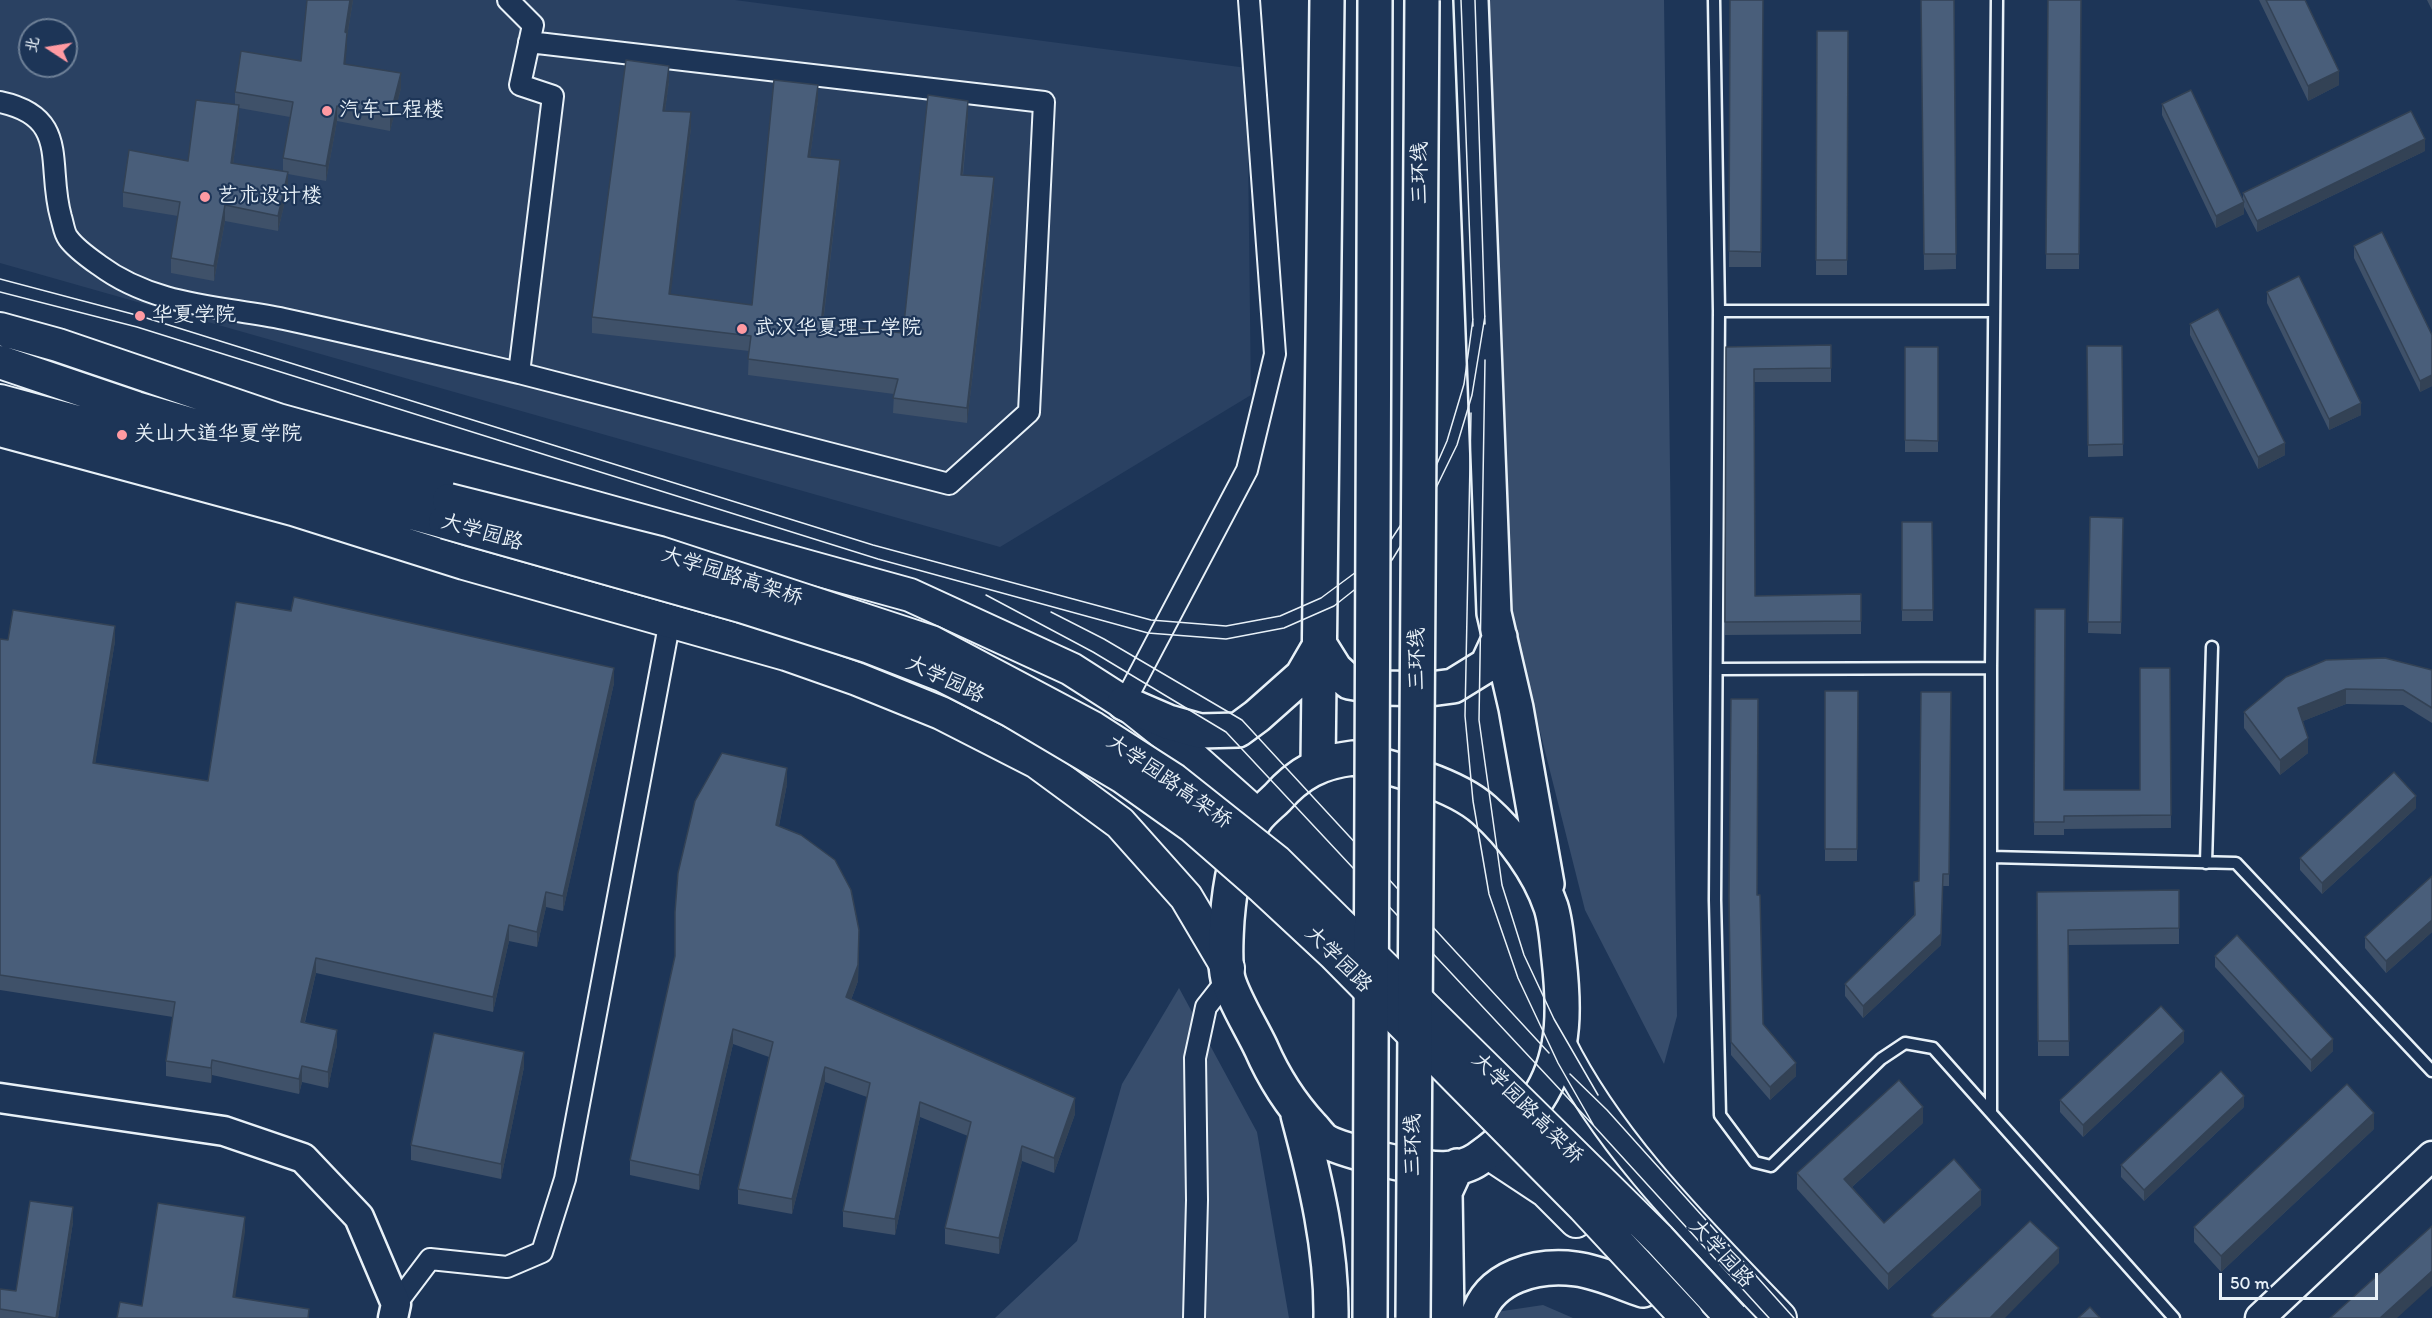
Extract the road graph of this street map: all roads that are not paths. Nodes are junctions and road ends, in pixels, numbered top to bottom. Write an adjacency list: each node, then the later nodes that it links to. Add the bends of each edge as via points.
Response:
1 (508, 0): 9 (street, via 533,25)
2 (1249, 0): 28 (street, via 1275,354 1247,470)
3 (1327, 0): 24 (highway)
4 (1375, 0): 47 (highway, 三环线, bridge)
5 (1422, 0): 48 (highway, 三环线, bridge)
6 (1471, 0): 23 (highway, via 1494,613)
7 (1714, 0): 11 (lane)
8 (1997, 0): 12 (lane)
9 (530, 42): 15 (street, via 520,85 553,96); 15 (street, via 1044,102 1029,412 949,484)
10 (0, 102): 15 (street, via 29,111 50,136 56,191 67,237 99,265 141,290 171,300 282,319)
11 (1719, 311): 12 (lane); 27 (lane)
12 (1994, 311): 26 (lane)
13 (0, 329): 17 (main road)
14 (0, 362): 19 (main road)
15 (519, 373)
16 (0, 401): 19 (main road)
17 (278, 420): 19 (main road); 28 (main road, via 910,595 1071,669)
18 (0, 430): 21 (main road, via 293,509)
19 (334, 478): 20 (main road); 21 (main road)
20 (447, 511): 52 (main road, 大学园路, bridge, via 870,647 942,675 1123,777 1192,826 1334,954 1584,1207); 53 (main road, 大学园路高架桥, bridge, via 660,553 931,642 1138,757 1174,780 1276,861 1659,1239)
21 (417, 549): 22 (main road)
22 (670, 620): 34 (main road, via 857,679 941,713 1037,762 1120,823 1186,897); 44 (street, via 566,1179 542,1252 507,1267 430,1258)
23 (1500, 637): 24 (highway, via 1487,665 1453,686 1430,689 1349,682); 33 (highway)
24 (1320, 645): 28 (highway, via 1302,676 1238,730 1200,731); 29 (highway)
25 (2212, 647): 32 (lane)
26 (1991, 668): 27 (lane); 31 (lane)
27 (1718, 669): 39 (lane, via 1715,900 1720,1115 1755,1162 1771,1166 1881,1059 1905,1043 1932,1048)
28 (1124, 703): 30 (main road)
29 (1318, 766): 30 (highway, via 1287,786); 33 (highway, via 1353,758 1400,770 1459,793 1483,809 1510,838)
30 (1258, 816): 34 (highway, via 1239,852 1230,885)
31 (1991, 857): 32 (lane); 39 (lane)
32 (2206, 863): 36 (lane, via 2236,863)
33 (1551, 906): 35 (highway, via 1564,1005)
34 (1228, 974): 38 (highway, via 1274,1078); 45 (street, via 1206,1007 1195,1058)
35 (1559, 1043): 40 (highway, via 1542,1093 1518,1125); 54 (main road, 大学园路, via 1613,1131)
36 (2432, 1071)
37 (0, 1098): 44 (street, via 224,1131 303,1158 359,1217)
38 (1297, 1111): 42 (highway, via 1324,1141 1396,1164 1439,1170); 46 (highway, via 1322,1215 1332,1282)
39 (1991, 1113): 55 (lane)
40 (1487, 1152): 42 (highway, via 1472,1163); 43 (main road, via 1546,1191)
41 (2432, 1156): 56 (street)
42 (1457, 1166): 49 (highway, via 1446,1192)
43 (1643, 1290): 50 (highway, via 1578,1269 1546,1268 1519,1273 1498,1287 1481,1306); 51 (main road)
44 (394, 1311)
45 (1194, 1318)
46 (1331, 1318)
47 (1370, 1318)
48 (1413, 1318)
49 (1447, 1318)
50 (1477, 1318)
51 (1669, 1318)
52 (1687, 1318)
53 (1732, 1318)
54 (1780, 1318)
55 (2174, 1318)
56 (2260, 1318)

